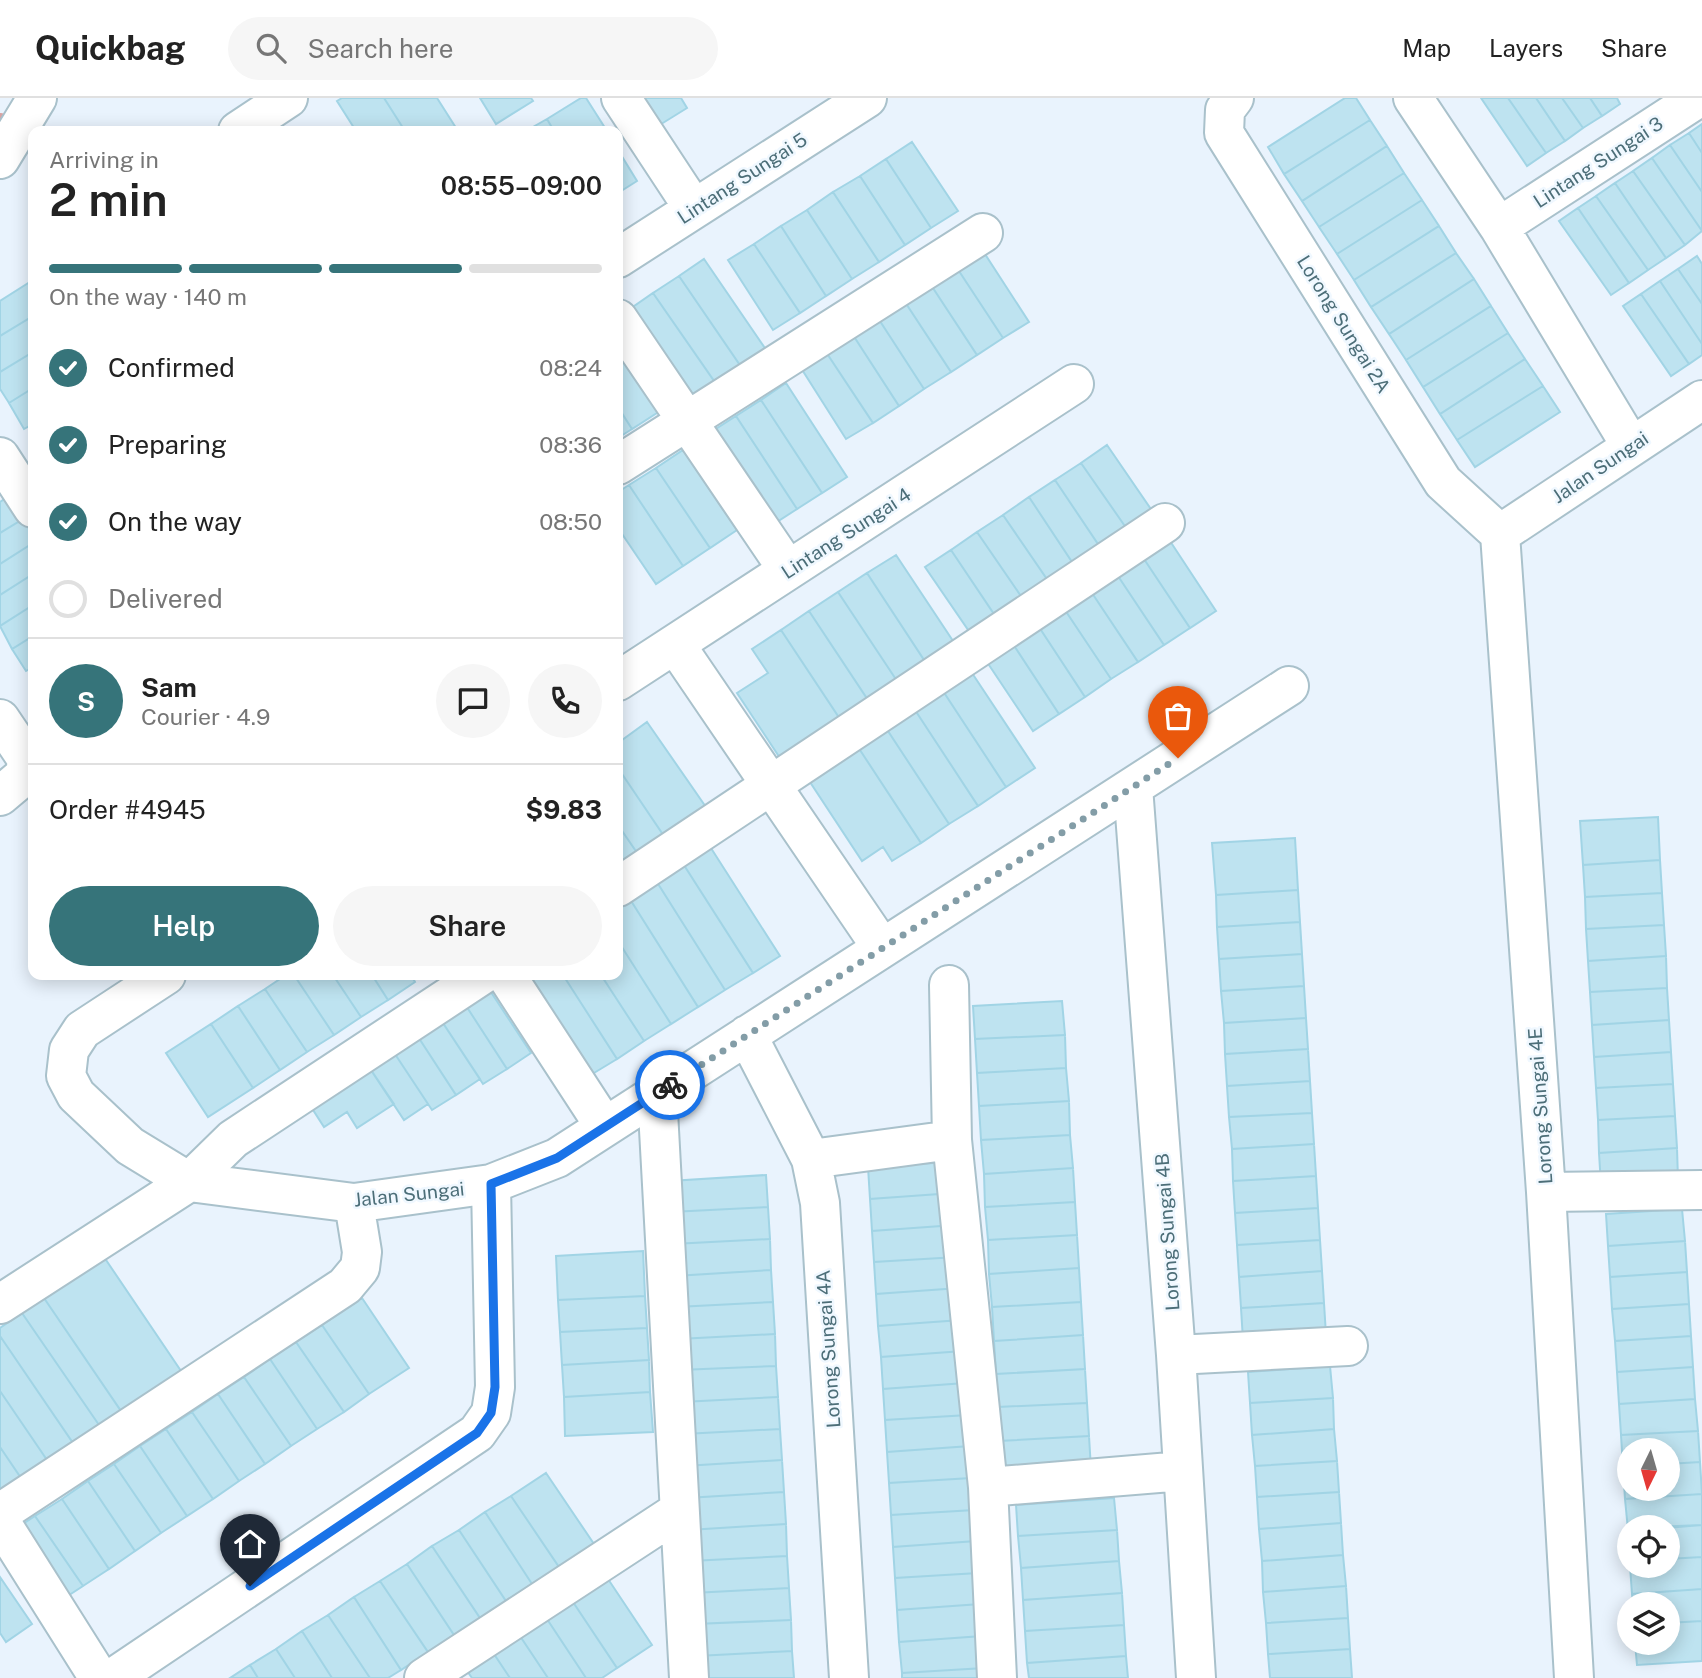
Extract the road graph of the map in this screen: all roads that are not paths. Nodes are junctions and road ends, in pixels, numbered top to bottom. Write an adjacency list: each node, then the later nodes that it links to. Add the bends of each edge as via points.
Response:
1 (288, 98): 8 (street)
2 (621, 98): 10 (street)
3 (867, 98): 10 (street, Lintang Sungai 5)
4 (1234, 98): 23 (street, Lorong Sungai 2A, via 1225,110 1224,133 1443,482)
5 (1413, 98): 11 (street)
6 (1698, 98): 11 (street, Lintang Sungai 3)
7 (34, 109): 9 (street)
8 (246, 126)
9 (0, 159)
10 (694, 209): 13 (street, Lintang Sungai 5)
11 (1499, 227): 18 (street)
12 (983, 233): 17 (street)
13 (623, 255)
14 (623, 326): 17 (street)
15 (1074, 384): 24 (street, Lintang Sungai 4)
16 (1702, 401): 18 (street, Jalan Sungai)
17 (688, 421): 20 (street); 24 (street)
18 (1631, 446): 23 (street, Jalan Sungai)
19 (0, 457): 21 (street)
20 (623, 462)
21 (28, 500)
22 (1165, 523): 29 (street)
23 (1500, 534): 46 (street, Lorong Sungai 4E)
24 (788, 570): 25 (street, Lintang Sungai 4)
25 (675, 644): 26 (street, Lintang Sungai 4); 29 (street)
26 (623, 678)
27 (1289, 686): 30 (street, Jalan Sungai)
28 (0, 719): 31 (street, via 27,759 25,775)
29 (772, 787): 32 (street); 33 (street)
30 (1133, 787): 33 (street, Jalan Sungai); 50 (street, Lorong Sungai 4B)
31 (0, 796)
32 (623, 884)
33 (882, 948): 38 (street, Jalan Sungai)
34 (158, 980): 43 (street, Jalan Sungai, via 82,1030 69,1050 66,1076 76,1095 130,1146)
35 (474, 980): 43 (street, via 233,1139)
36 (509, 980): 40 (street)
37 (949, 985): 41 (street)
38 (747, 1035): 39 (street, Jalan Sungai); 42 (street, Lorong Sungai 4A)
39 (657, 1093): 40 (street, Jalan Sungai); 53 (street)
40 (605, 1127): 44 (street, Jalan Sungai, via 557,1158)
41 (952, 1140): 42 (street); 52 (street)
42 (811, 1158): 60 (street, Lorong Sungai 4A, via 820,1203)
43 (189, 1182): 47 (street, Jalan Sungai); 48 (street)
44 (491, 1184): 47 (street, Jalan Sungai); 57 (street, via 495,1387 491,1413 477,1433)
45 (1702, 1190): 46 (street)
46 (1546, 1192): 63 (street, Lorong Sungai 4E)
47 (354, 1203): 54 (street, via 362,1252 360,1268 345,1286)
48 (0, 1304)
49 (1348, 1346): 50 (street)
50 (1176, 1355): 51 (street, Lorong Sungai 4B)
51 (1183, 1471): 52 (street); 62 (street, Lorong Sungai 4B)
52 (988, 1487): 61 (street)
53 (679, 1511): 58 (street); 59 (street)
54 (0, 1513)
55 (0, 1521): 56 (street)
56 (99, 1678)
57 (113, 1678)
58 (424, 1678)
59 (689, 1678)
60 (849, 1678)
61 (997, 1678)
62 (1196, 1678)
63 (1574, 1678)

